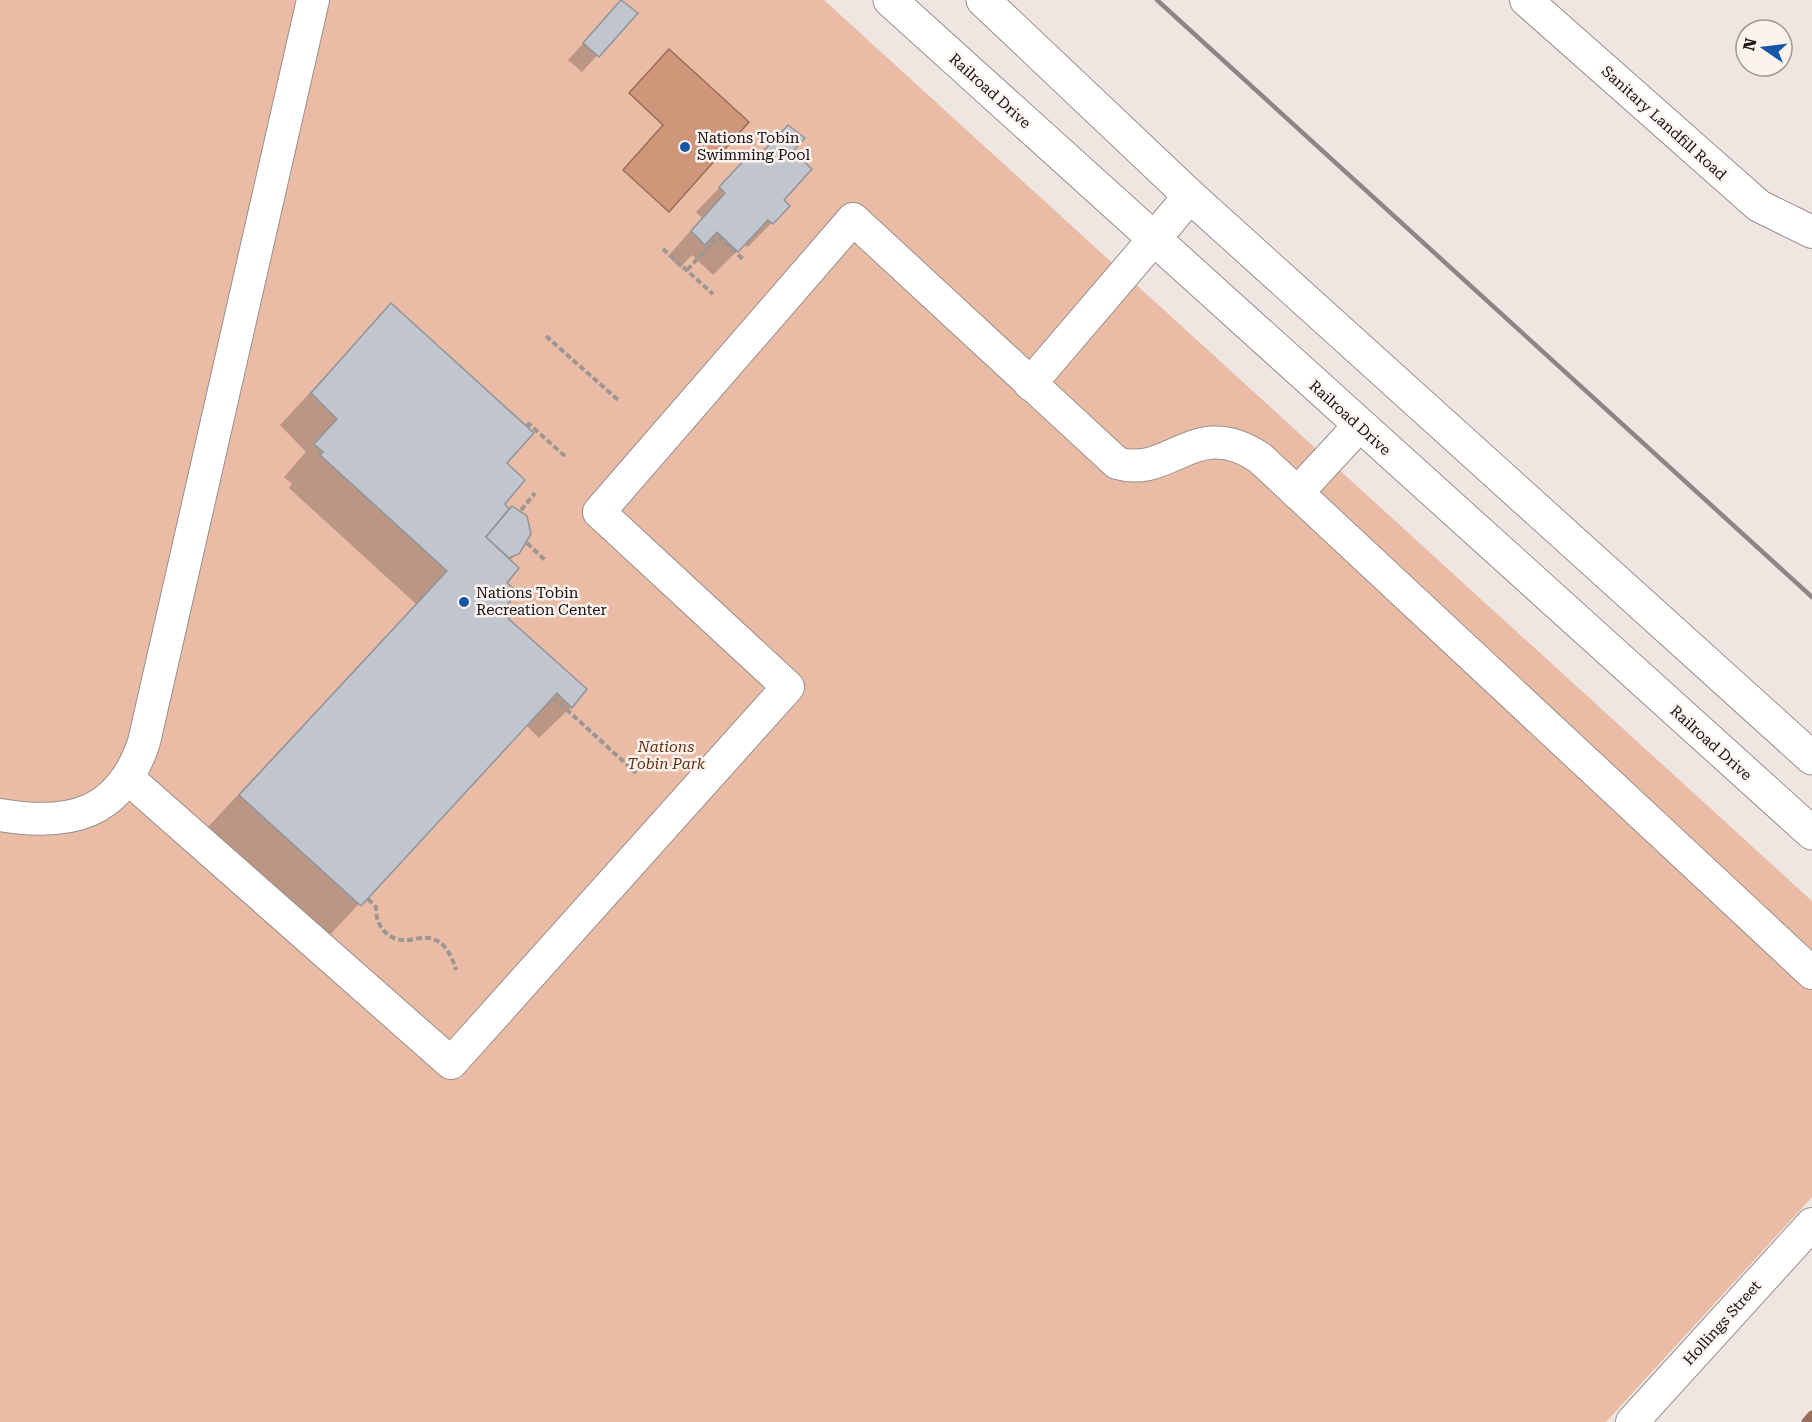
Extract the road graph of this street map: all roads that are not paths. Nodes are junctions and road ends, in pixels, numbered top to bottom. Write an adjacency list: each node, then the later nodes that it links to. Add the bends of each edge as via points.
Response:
1 (313, 0): 12 (street, via 144,742)
2 (890, 0): 7 (main road, Railroad Drive)
3 (983, 0): 5 (main road)
4 (1526, 0): 6 (street, Sanitary Landfill Road, via 1759,206)
5 (1190, 196): 7 (main road); 11 (main road)
6 (1812, 232)
7 (1154, 240): 8 (street); 9 (main road, Railroad Drive)
8 (1030, 384): 10 (street, via 1117,463 1142,466 1196,444 1228,443 1260,458); 12 (street, via 853,219 599,512 788,687 451,1063)
9 (1359, 426): 10 (street); 14 (main road, Railroad Drive)
10 (1297, 493): 15 (street)
11 (1812, 758)
12 (129, 779): 13 (street, via 114,797 83,812 42,819)
13 (0, 815)
14 (1812, 833)
15 (1812, 973)
16 (1812, 1224): 17 (street, Hollings Street)
17 (1632, 1422)

